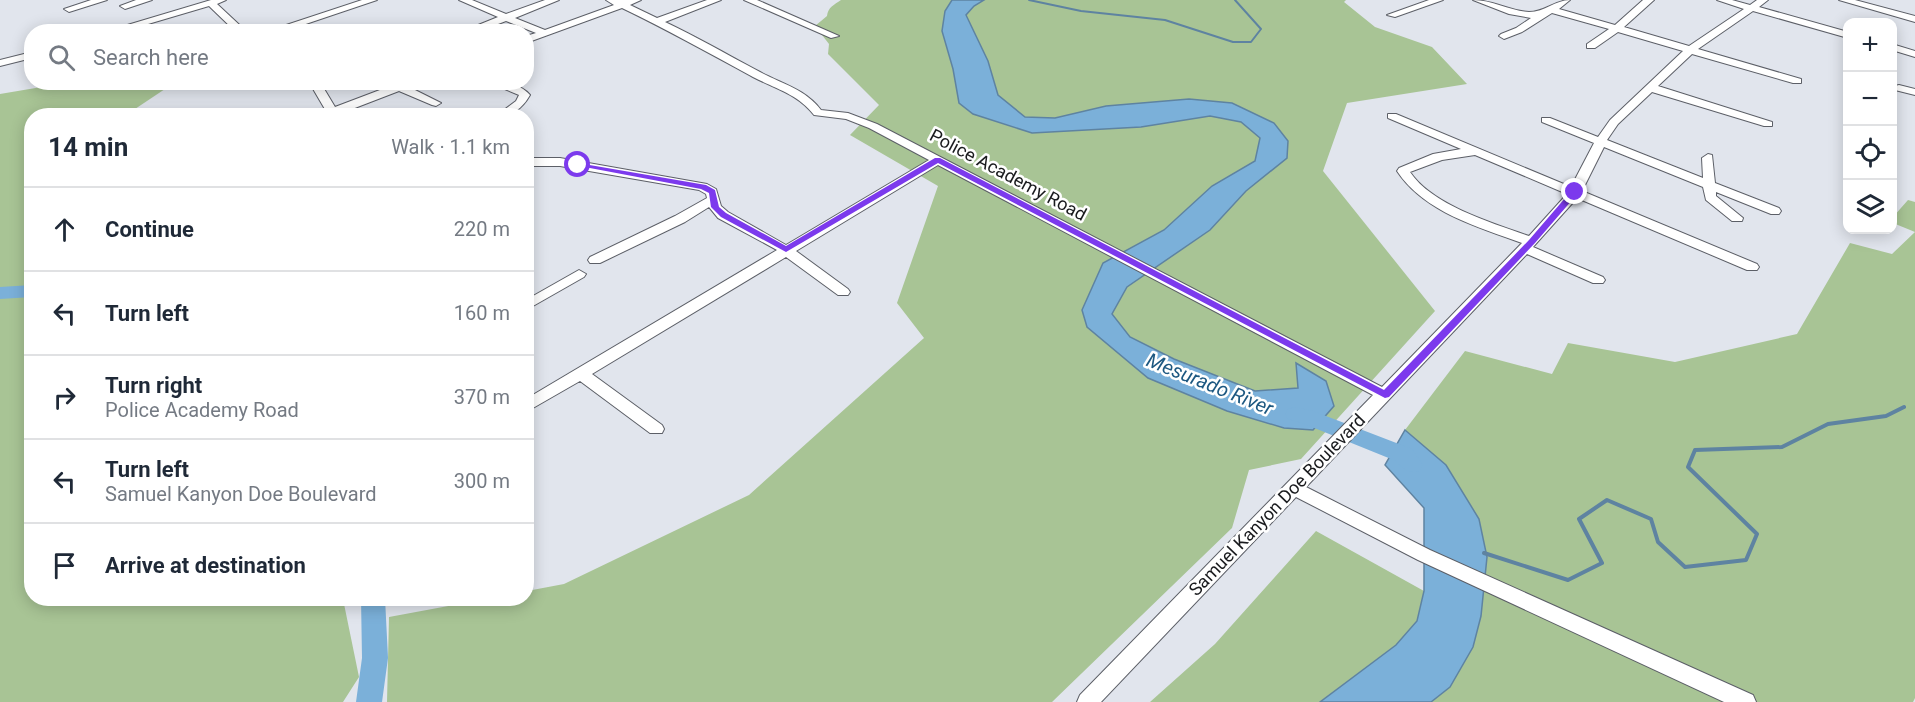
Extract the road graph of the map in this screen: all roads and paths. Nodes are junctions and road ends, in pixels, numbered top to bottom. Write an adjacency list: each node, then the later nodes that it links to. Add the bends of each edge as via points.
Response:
1 (102, 0): 20 (street)
2 (147, 0): 18 (street)
3 (372, 0): 29 (street)
4 (464, 0): 24 (street)
5 (554, 0): 24 (street)
6 (636, 0): 17 (street)
7 (716, 0): 26 (street)
8 (749, 0): 36 (street)
9 (1438, 0): 22 (street)
10 (1478, 0): 23 (street, via 1517,13)
11 (1565, 0): 21 (street)
12 (1649, 0): 33 (street)
13 (1722, 0): 19 (street)
14 (1762, 0): 19 (street, Samuel Kanyon Doe Boulevard)
15 (1844, 0): 25 (street)
16 (216, 1): 27 (street); 28 (street)
17 (616, 2): 26 (street, Police Academy Road); 34 (street)
18 (125, 6)
19 (1751, 8): 35 (street); 41 (street, Samuel Kanyon Doe Boulevard)
20 (69, 9)
21 (1553, 10): 23 (street); 33 (street)
22 (1392, 15)
23 (1540, 15): 37 (street)
24 (507, 16): 30 (street); 31 (street)
25 (1915, 19)
26 (658, 21): 63 (street, Police Academy Road, via 790,89 818,112 865,122)
27 (137, 24)
28 (235, 24)
29 (296, 24)
30 (486, 24)
31 (524, 24)
32 (534, 28): 34 (street)
33 (1616, 29): 39 (street); 41 (street)
34 (544, 33): 38 (street)
35 (1843, 34)
36 (834, 36)
37 (1504, 36)
38 (534, 37)
39 (1591, 46)
40 (1897, 48): 42 (street)
41 (1690, 50): 45 (street); 46 (street, Samuel Kanyon Doe Boulevard)
42 (1915, 54)
43 (24, 57): 44 (street)
44 (0, 63)
45 (1797, 81)
46 (1649, 87): 59 (street); 60 (street, Samuel Kanyon Doe Boulevard)
47 (1899, 88): 52 (street)
48 (317, 90): 54 (street)
49 (392, 90): 55 (street)
50 (407, 90): 53 (street)
51 (518, 90): 56 (street, via 525,95)
52 (1915, 92)
53 (436, 103)
54 (325, 108)
55 (341, 108)
56 (513, 108)
57 (1392, 116): 61 (street)
58 (1546, 120): 60 (street)
59 (1768, 124)
60 (1601, 141): 65 (street); 66 (street, Samuel Kanyon Doe Boulevard)
61 (1480, 153): 66 (street); 70 (street, via 1460,152 1403,171 1429,196)
62 (1708, 158): 65 (street)
63 (937, 160): 71 (street); 79 (street, Police Academy Road, via 1214,306)
64 (534, 162): 67 (street, via 560,162 703,187 712,192)
65 (1711, 186): 68 (street); 69 (street, via 1710,197)
66 (1575, 192): 70 (street, Samuel Kanyon Doe Boulevard); 73 (street)
67 (712, 200): 71 (street, via 723,215); 72 (street)
68 (1775, 211)
69 (1737, 218)
70 (1529, 245): 75 (street); 79 (street, Samuel Kanyon Doe Boulevard)
71 (786, 250): 76 (street); 78 (street)
72 (595, 260)
73 (1752, 267)
74 (579, 274): 77 (street)
75 (1598, 280)
76 (843, 292)
77 (534, 301)
78 (581, 374): 80 (street); 81 (street)
79 (1379, 401): 82 (street, Samuel Kanyon Doe Boulevard)
80 (534, 402)
81 (656, 429)
82 (1293, 488): 83 (street, Samuel Kanyon Doe Boulevard); 84 (street, via 1424,555)
83 (1087, 702)
84 (1746, 702)

